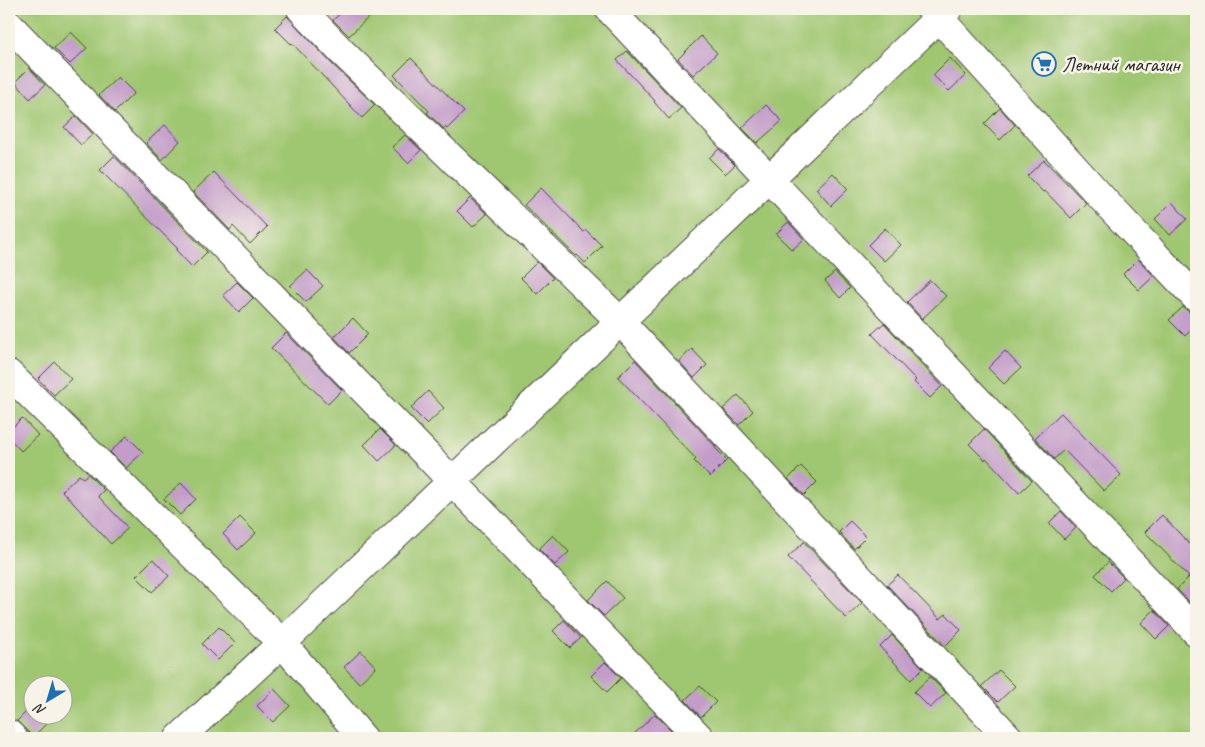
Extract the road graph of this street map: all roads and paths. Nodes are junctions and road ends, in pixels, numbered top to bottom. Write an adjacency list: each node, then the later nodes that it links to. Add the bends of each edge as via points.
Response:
1 (301, 9): 7 (street)
2 (609, 9): 5 (street)
3 (940, 12): 5 (street); 6 (street, via 1112,208)
4 (9, 25): 9 (street)
5 (770, 178): 7 (street); 10 (street)
6 (1196, 298)
7 (620, 321): 9 (street); 17 (street)
8 (9, 374): 11 (street)
9 (452, 480): 11 (street); 16 (street)
10 (1196, 632)
11 (282, 643): 14 (street); 15 (street)
12 (9, 734): 13 (street)
13 (13, 738)
14 (179, 738)
15 (363, 738)
16 (700, 738)
17 (1009, 738)

